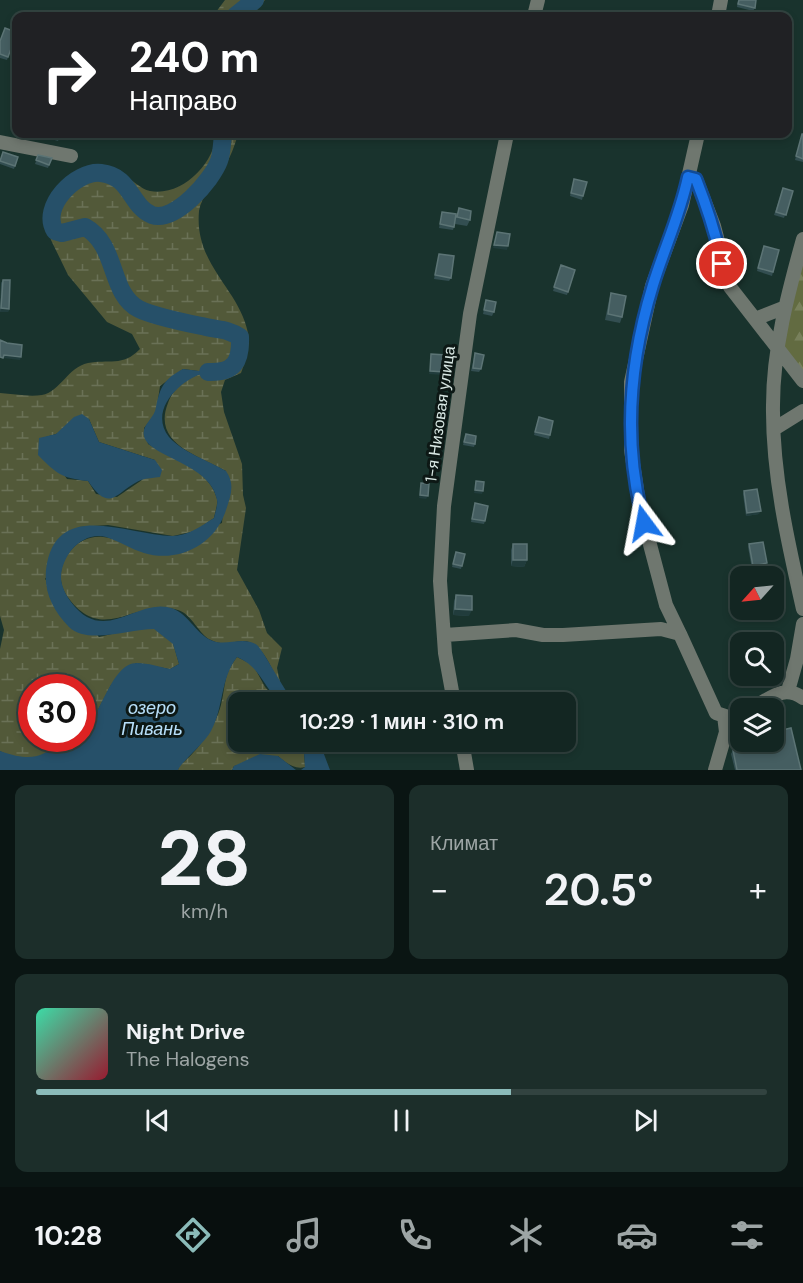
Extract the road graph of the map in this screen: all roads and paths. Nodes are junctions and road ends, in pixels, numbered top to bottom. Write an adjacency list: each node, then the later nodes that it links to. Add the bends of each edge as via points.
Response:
1 (506, 138): 16 (street, 1-я Низовая улица, via 470,314 444,506 440,581)
2 (697, 138): 5 (street)
3 (0, 142): 4 (street)
4 (71, 156)
5 (688, 177): 8 (street, via 696,179 714,226 730,287); 15 (street, via 682,205 652,286 631,382 631,450 639,503 666,605)
6 (803, 239): 7 (street)
7 (783, 308): 8 (street); 9 (street)
8 (755, 319): 9 (street)
9 (778, 350): 10 (street); 12 (street, via 772,405)
10 (803, 381)
11 (803, 411): 12 (street)
12 (774, 429): 13 (street, via 777,474)
13 (803, 609)
14 (803, 624): 17 (street)
15 (680, 634): 16 (street, via 661,629 562,635 516,630); 22 (street, via 711,705)
16 (445, 635): 18 (street, 1-я Низовая улица)
17 (788, 691): 19 (street); 20 (street)
18 (453, 692)
19 (769, 698)
20 (803, 698)
21 (730, 715): 22 (street)
22 (724, 716): 25 (street, via 726,732)
23 (464, 752): 24 (street)
24 (467, 770)
25 (715, 770)

